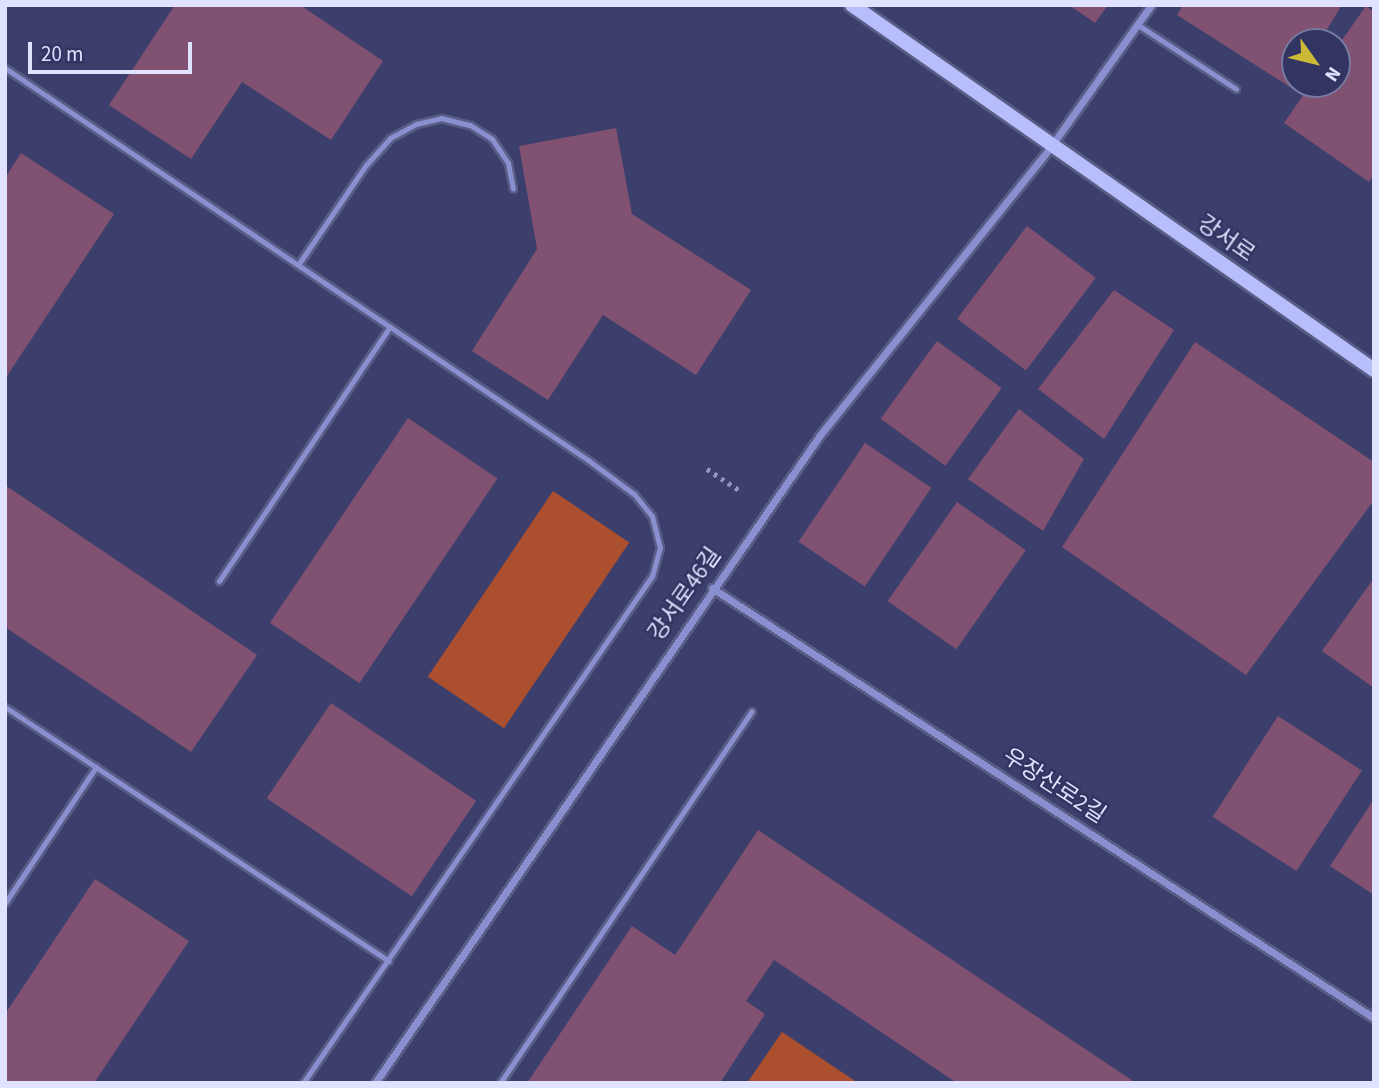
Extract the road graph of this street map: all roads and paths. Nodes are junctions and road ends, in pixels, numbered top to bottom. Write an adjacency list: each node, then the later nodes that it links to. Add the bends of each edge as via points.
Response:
1 (852, 5): 6 (main road, 강서로)
2 (1151, 5): 3 (street)
3 (1138, 25): 5 (lane); 6 (street)
4 (5, 68): 8 (lane)
5 (1236, 89)
6 (1052, 145): 10 (main road, 강서로); 12 (street, 강서로46길, via 828,424)
7 (513, 189): 8 (lane, via 508,163 481,132 441,118 416,124 390,138 366,165)
8 (298, 265): 9 (lane)
9 (390, 327): 13 (lane); 21 (lane, via 634,494 652,516 660,547 652,576)
10 (1374, 370)
11 (707, 469): 12 (path)
12 (768, 510): 14 (street, 강서로46길)
13 (219, 581)
14 (712, 588): 22 (street, 우장산로2길); 24 (street, 강서로46길)
15 (5, 707): 17 (lane)
16 (752, 710): 25 (lane)
17 (96, 767): 19 (lane); 21 (lane)
18 (5, 886): 19 (lane)
19 (13, 891): 20 (lane)
20 (5, 903)
21 (389, 961): 23 (lane)
22 (1374, 1018)
23 (303, 1083)
24 (375, 1083)
25 (500, 1083)

